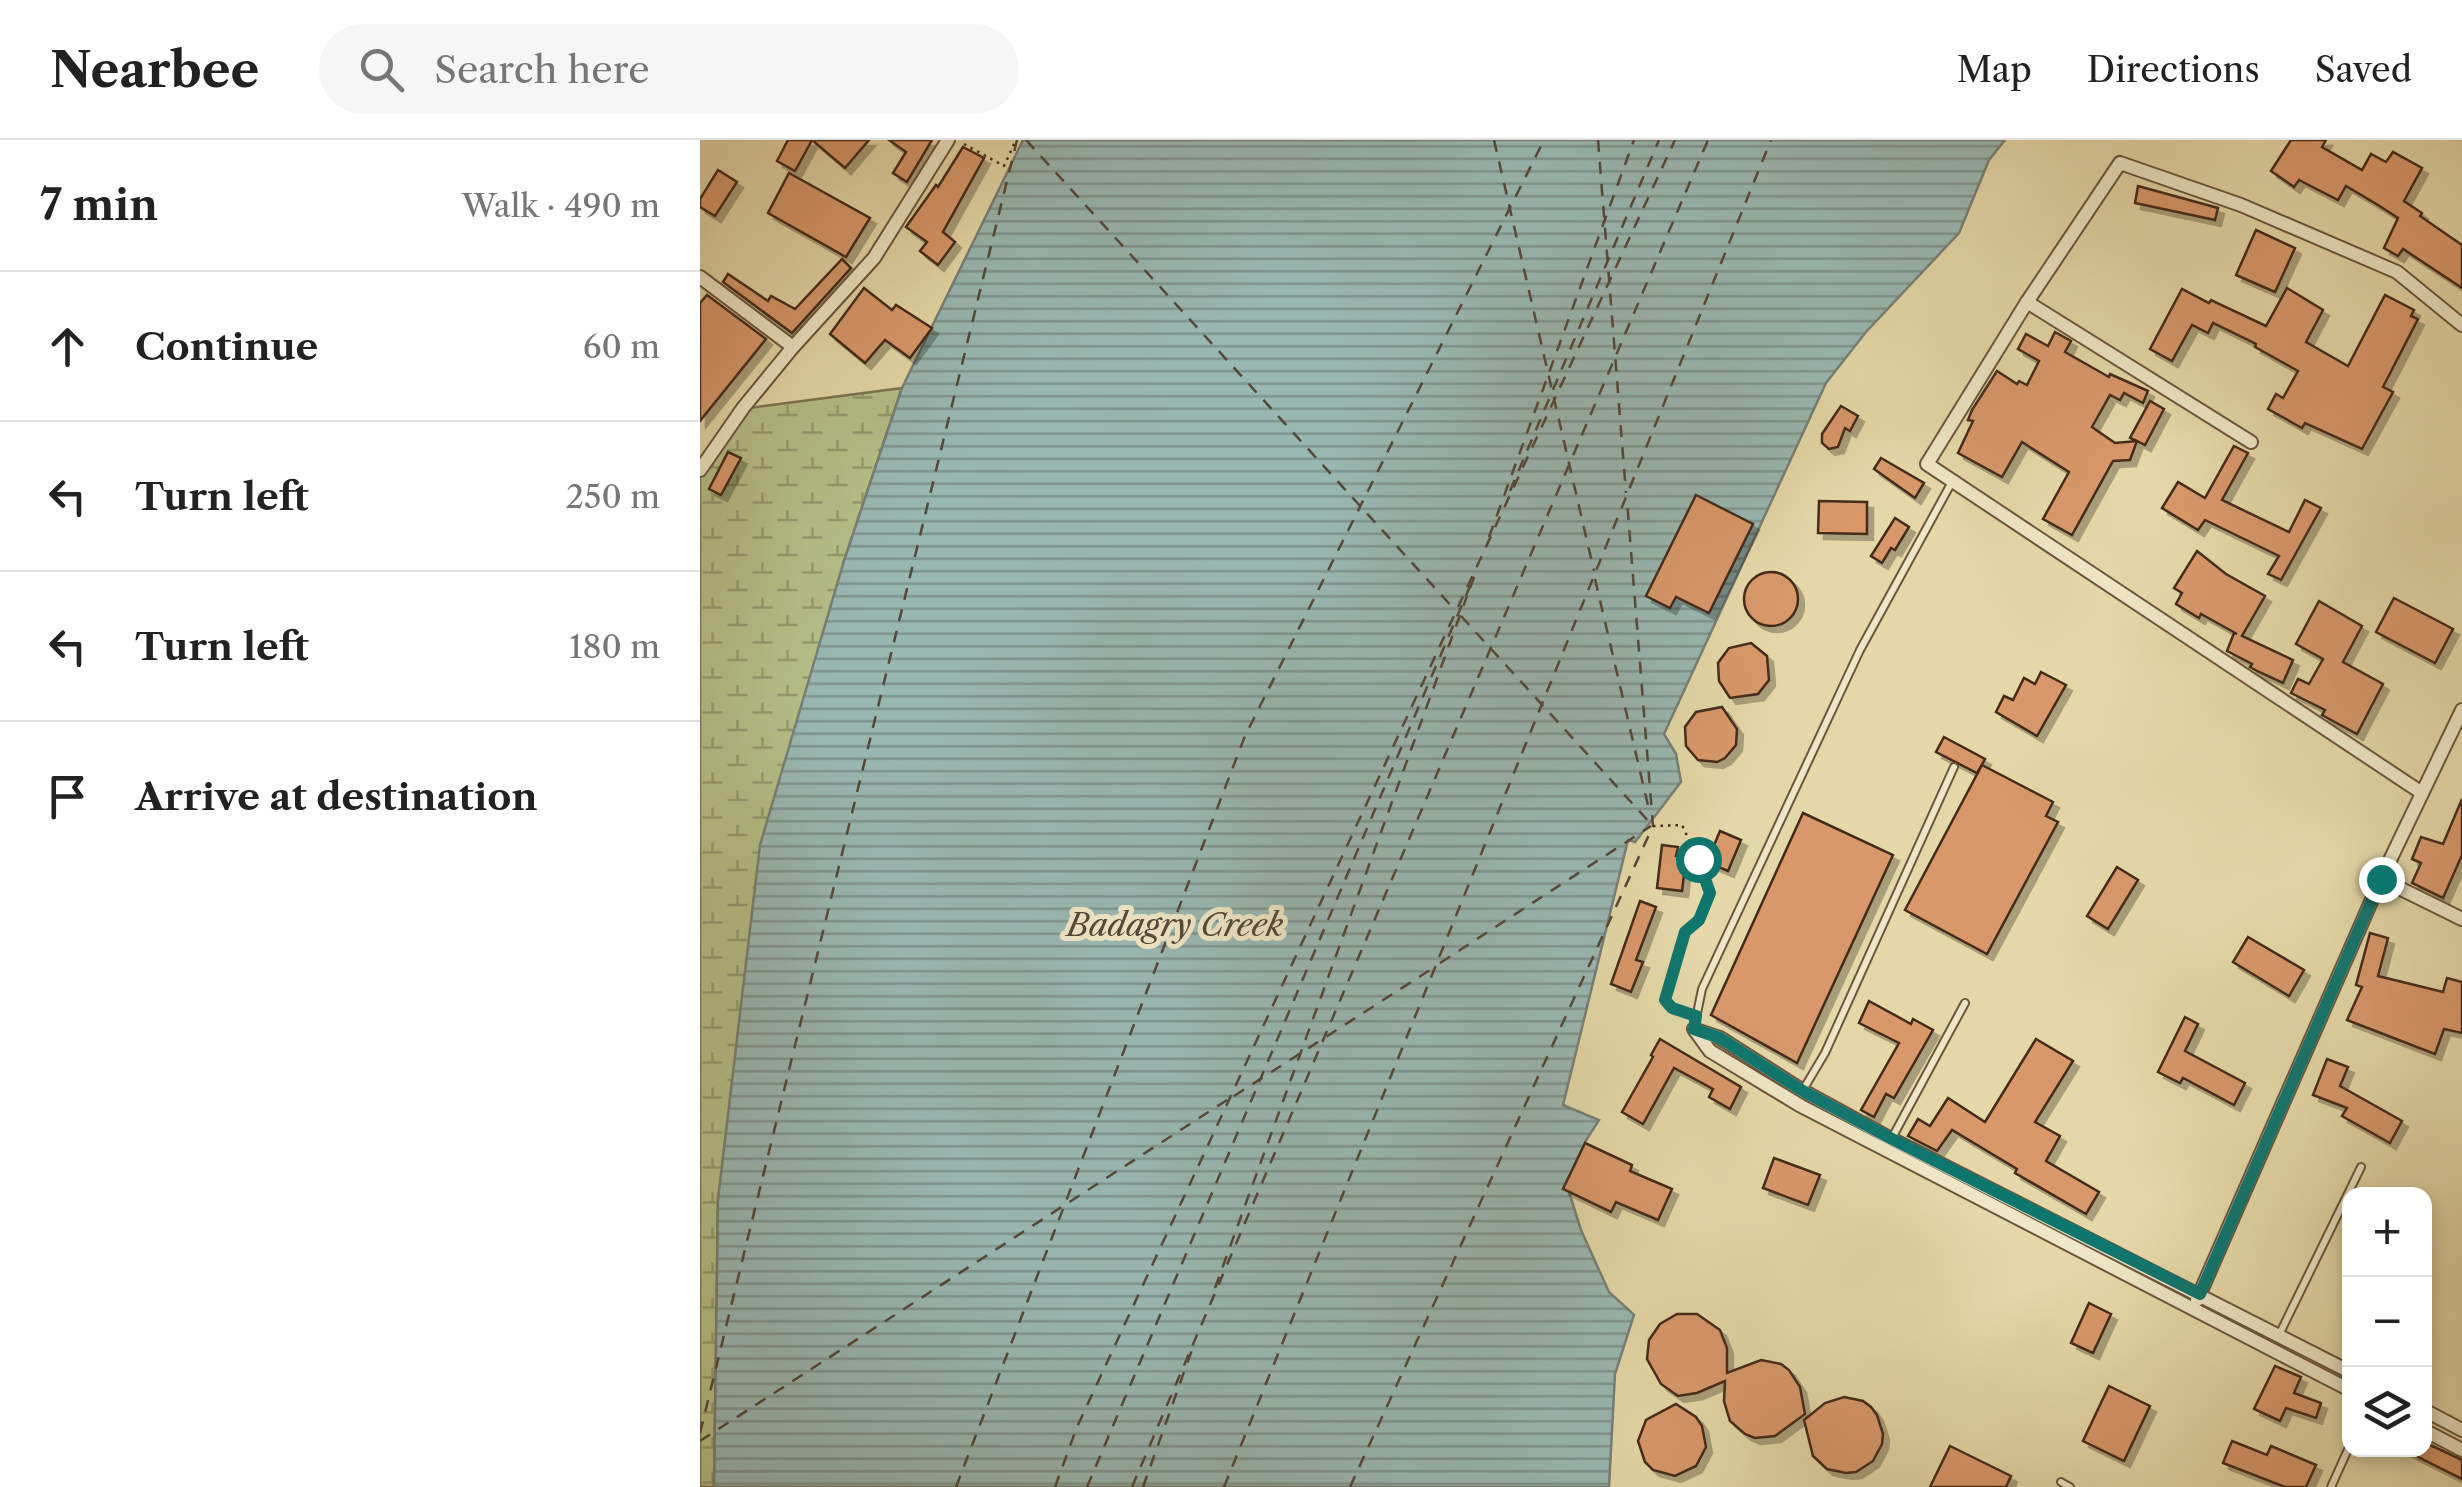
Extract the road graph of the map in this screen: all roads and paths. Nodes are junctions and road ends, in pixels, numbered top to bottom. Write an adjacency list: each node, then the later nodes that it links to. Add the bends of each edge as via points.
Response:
1 (948, 140): 7 (street, via 874,258)
2 (956, 140): 3 (path, via 1004,166)
3 (1016, 140)
4 (700, 277): 7 (street)
5 (2028, 302): 6 (street, via 2120,163 2241,205 2397,272); 8 (street); 10 (street, via 1927,464)
6 (2462, 325)
7 (793, 347): 9 (street)
8 (2251, 442)
9 (700, 470)
10 (1952, 480): 13 (street); 18 (lane, via 1860,650 1702,989)
11 (2462, 710): 13 (street)
12 (1954, 767): 19 (lane)
13 (2422, 794): 15 (street)
14 (1652, 826): 18 (path, via 1682,825 1707,878 1704,912 1685,932 1665,1000)
15 (2381, 879): 16 (street); 22 (street)
16 (2462, 919)
17 (1965, 1003): 20 (lane)
18 (1695, 1022): 19 (street); 22 (street, via 1710,1051 1801,1106)
19 (1803, 1091): 20 (street)
20 (1892, 1139): 22 (street)
21 (2361, 1167): 23 (lane)
22 (2196, 1301): 23 (street); 25 (street)
23 (2279, 1336): 24 (street)
24 (2342, 1368)
25 (2342, 1385)
26 (2432, 1414): 27 (street)
27 (2462, 1430)
28 (2432, 1434): 29 (street)
29 (2462, 1450)
30 (2345, 1457): 33 (lane)
31 (2061, 1482): 32 (lane)
32 (2070, 1487)
33 (2331, 1487)

